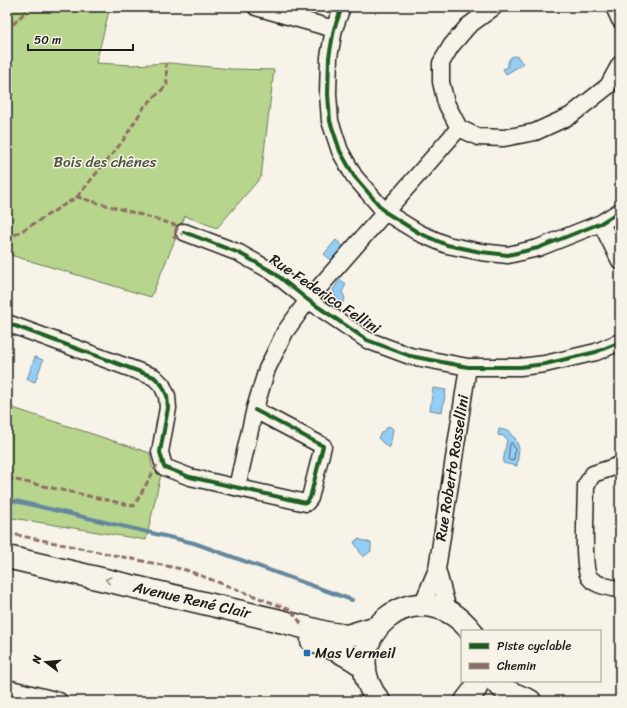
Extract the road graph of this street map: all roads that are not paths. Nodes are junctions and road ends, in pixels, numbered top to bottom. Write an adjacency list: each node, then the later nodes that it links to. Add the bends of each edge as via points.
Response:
1 (256, 7): 6 (street)
2 (342, 7): 6 (street)
3 (494, 7): 8 (street, via 468,26 450,46 440,63 446,104)
4 (614, 7): 5 (street)
5 (620, 20)
6 (334, 29): 10 (street, via 329,57 330,121 340,151 354,176)
7 (620, 64): 8 (street, via 608,86 570,116 535,132 504,138 478,137)
8 (459, 128): 10 (street)
9 (620, 211): 11 (street)
10 (385, 212): 11 (street, via 419,233 447,246 508,255 538,248); 14 (street)
11 (601, 223): 13 (street)
12 (184, 232): 14 (street, Rue Federico Fellini, via 239,253 273,272)
13 (620, 261)
14 (308, 300): 17 (street, Rue Federico Fellini, via 367,340 410,356); 18 (street, via 285,332 270,363)
15 (7, 323): 20 (street, via 154,377 162,384 167,396 168,408 160,452 164,467 190,477)
16 (620, 342): 17 (street, Rue Federico Fellini, via 596,352 545,364 520,368)
17 (468, 367): 22 (street, Rue Roberto Rossellini)
18 (255, 410): 20 (street); 20 (street, via 323,446 310,498 306,503)
19 (620, 465): 24 (street, via 593,474 586,485 585,565 589,578)
20 (237, 487)
21 (7, 557): 27 (main road, Avenue René Clair, one-way to 21, via 347,636 327,633)
22 (436, 569): 25 (street, Rue Roberto Rossellini); 26 (street, Rue Roberto Rossellini)
23 (7, 570): 29 (main road, Avenue René Clair, via 130,601 324,644 344,652)
24 (620, 590)
25 (422, 605): 26 (main road); 27 (main road, via 394,613)
26 (448, 610): 28 (main road, via 463,620)
27 (377, 627): 29 (main road, via 366,653)
28 (470, 630)
29 (365, 667): 34 (main road, via 368,681)
30 (478, 682): 35 (main road)
31 (496, 682): 36 (main road, via 506,691)
32 (7, 688): 33 (street)
33 (59, 701)
34 (379, 701)
35 (466, 701)
36 (530, 701)

